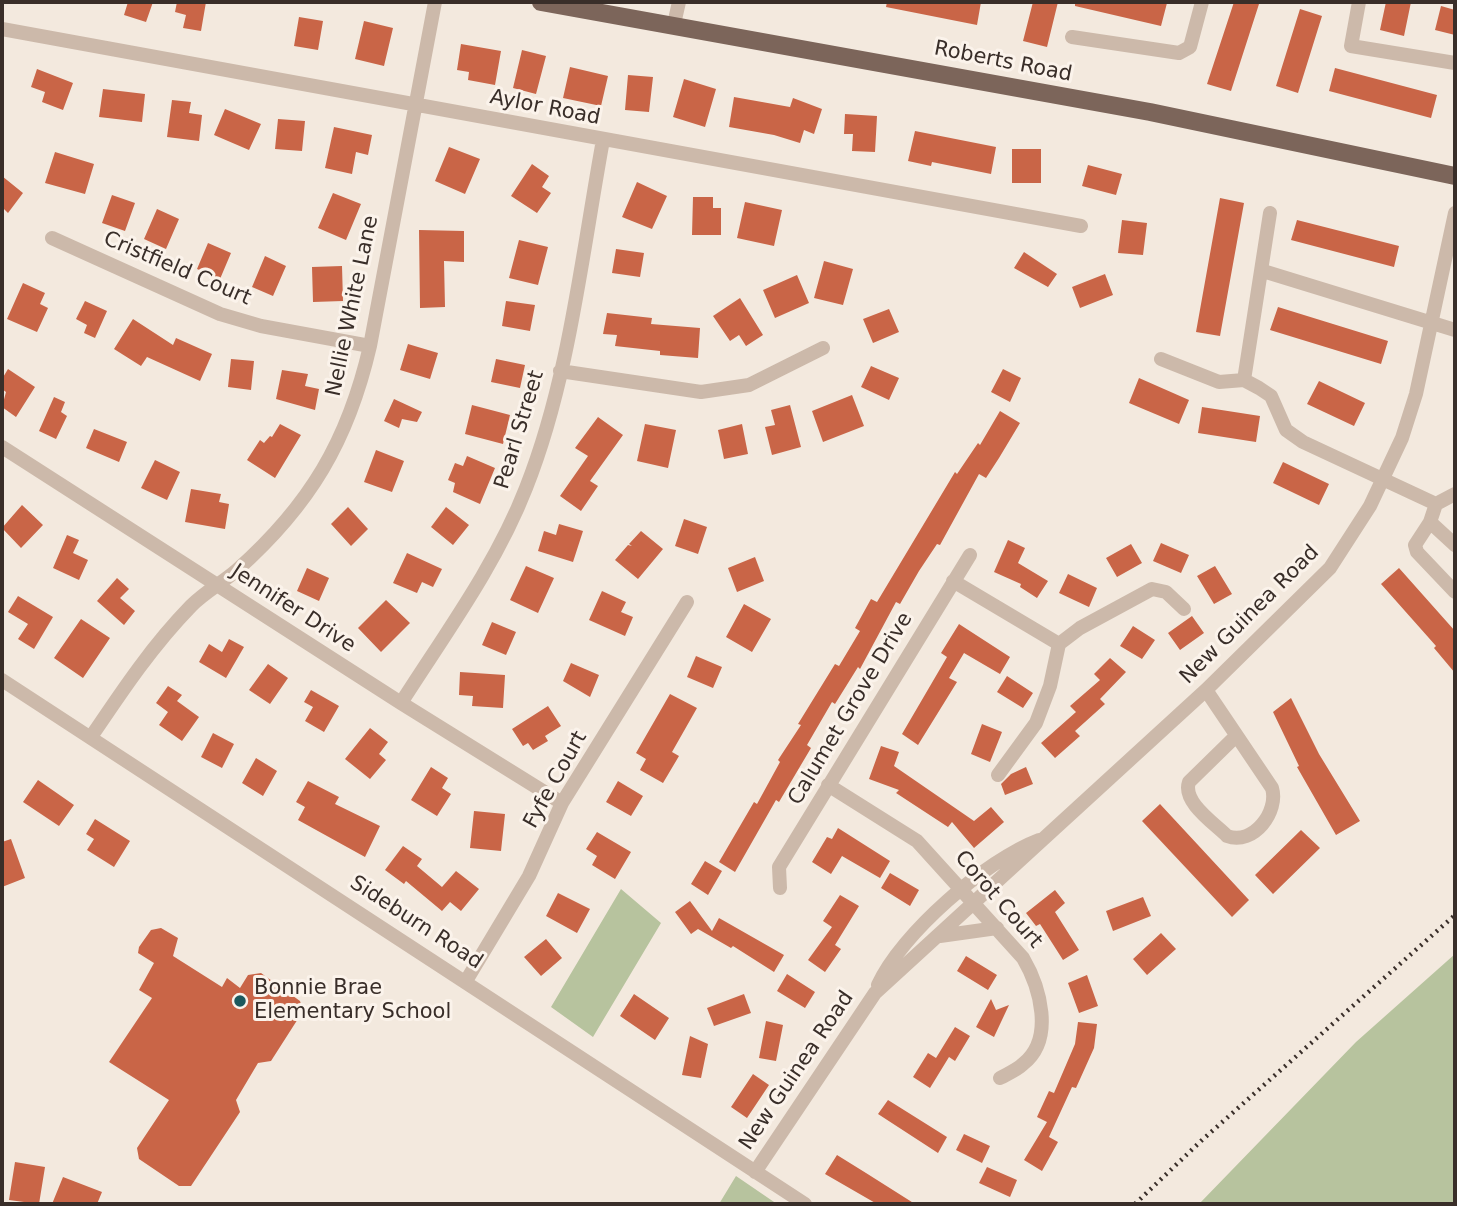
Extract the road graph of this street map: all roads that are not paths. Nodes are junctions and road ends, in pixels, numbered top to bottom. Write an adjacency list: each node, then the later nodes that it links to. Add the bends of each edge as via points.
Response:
1 (435, 2): 10 (street, Nellie White Lane)
2 (541, 2): 6 (main road, Roberts Road)
3 (678, 2): 6 (street)
4 (1202, 2): 8 (street, via 1190,47 1179,53)
5 (1359, 2): 9 (street, via 1351,46)
6 (674, 24): 12 (main road, Roberts Road, via 1163,115)
7 (2, 29): 10 (street, Aylor Road)
8 (1072, 37)
9 (1455, 62)
10 (415, 105): 11 (street, Aylor Road); 20 (street, Nellie White Lane)
11 (603, 140): 15 (street, Aylor Road); 23 (street, Pearl Street)
12 (1455, 176)
13 (1270, 213): 17 (street)
14 (1455, 213): 18 (street, New Guinea Road)
15 (1081, 226)
16 (52, 237): 20 (street, Cristfield Court, via 220,314)
17 (1263, 271): 18 (street); 24 (street)
18 (1430, 323): 19 (street); 26 (street, New Guinea Road, via 1416,394)
19 (1455, 330)
20 (370, 346): 33 (street, Nellie White Lane, via 351,415 319,479 276,533)
21 (823, 348): 23 (street, via 749,385 701,392)
22 (1161, 359): 24 (street, via 1219,382)
23 (560, 371): 40 (street, Pearl Street, via 537,458 512,520)
24 (1244, 380): 26 (street, via 1271,396 1286,430 1303,442)
25 (2, 447): 33 (street, Jennifer Drive)
26 (1384, 478): 28 (street); 39 (street, New Guinea Road, via 1330,568)
27 (1455, 494): 28 (street)
28 (1436, 504): 29 (street)
29 (1430, 522): 30 (street); 34 (street, via 1417,538 1417,552)
30 (1455, 545)
31 (970, 555): 32 (street, Calumet Grove Drive)
32 (953, 581): 37 (street); 44 (street, Calumet Grove Drive)
33 (217, 585): 40 (street, Jennifer Drive); 42 (street, Nellie White Lane, via 153,648)
34 (1455, 592)
35 (687, 602): 45 (street, Fyfe Court)
36 (1184, 609): 37 (street, via 1166,592 1152,589)
37 (1059, 644): 43 (street, via 1036,723)
38 (2, 680): 42 (street, Sideburn Road)
39 (1206, 690): 41 (street); 46 (street, New Guinea Road)
40 (401, 703): 45 (street, Jennifer Drive)
41 (1236, 736): 41 (street, via 1186,789 1189,798 1235,839 1247,837 1273,812 1275,800 1272,788)
42 (91, 737): 52 (street, Sideburn Road)
43 (998, 775)
44 (828, 785): 47 (street, Calumet Grove Drive, via 779,867); 48 (street, Corot Court, via 916,841)
45 (562, 803): 52 (street, Fyfe Court, via 529,876)
46 (1045, 838): 48 (street, New Guinea Road, via 1013,850); 49 (street, New Guinea Road)
47 (780, 888)
48 (961, 888): 49 (street, Corot Court); 53 (street, New Guinea Road, via 888,963)
49 (974, 902): 50 (street, Corot Court); 51 (street, New Guinea Road)
50 (998, 928): 51 (street); 54 (street, Corot Court, via 1036,980 1041,1004 1033,1053)
51 (940, 936): 53 (street, New Guinea Road)
52 (466, 981): 55 (street, Sideburn Road)
53 (875, 993): 55 (street, New Guinea Road)
54 (1000, 1078)
55 (755, 1172): 56 (street, Sideburn Road)
56 (805, 1204)

